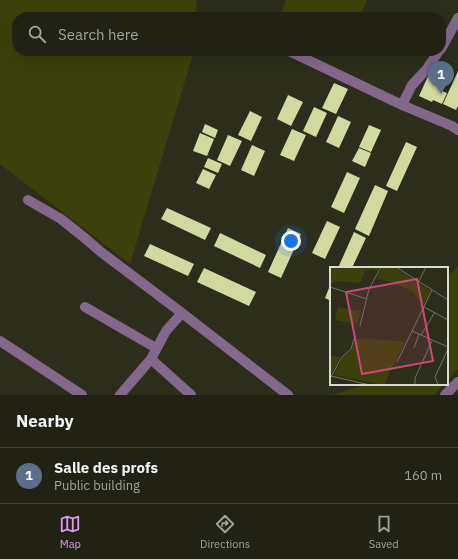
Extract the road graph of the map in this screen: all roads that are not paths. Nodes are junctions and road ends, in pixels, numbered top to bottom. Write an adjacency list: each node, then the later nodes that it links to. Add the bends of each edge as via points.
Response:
1 (458, 18): 2 (street)
2 (446, 39)
3 (300, 56): 5 (street)
4 (436, 56): 5 (street, via 412,85)
5 (402, 105): 6 (street)
6 (458, 130)
7 (28, 200): 9 (street, via 61,219)
8 (85, 307): 11 (street)
9 (182, 313): 11 (street, via 166,331); 17 (street)
10 (0, 341): 14 (street)
11 (156, 348): 12 (street)
12 (151, 359): 15 (street); 16 (street)
13 (458, 382): 18 (street)
14 (82, 395)
15 (120, 395)
16 (191, 395)
17 (288, 395)
18 (445, 395)

